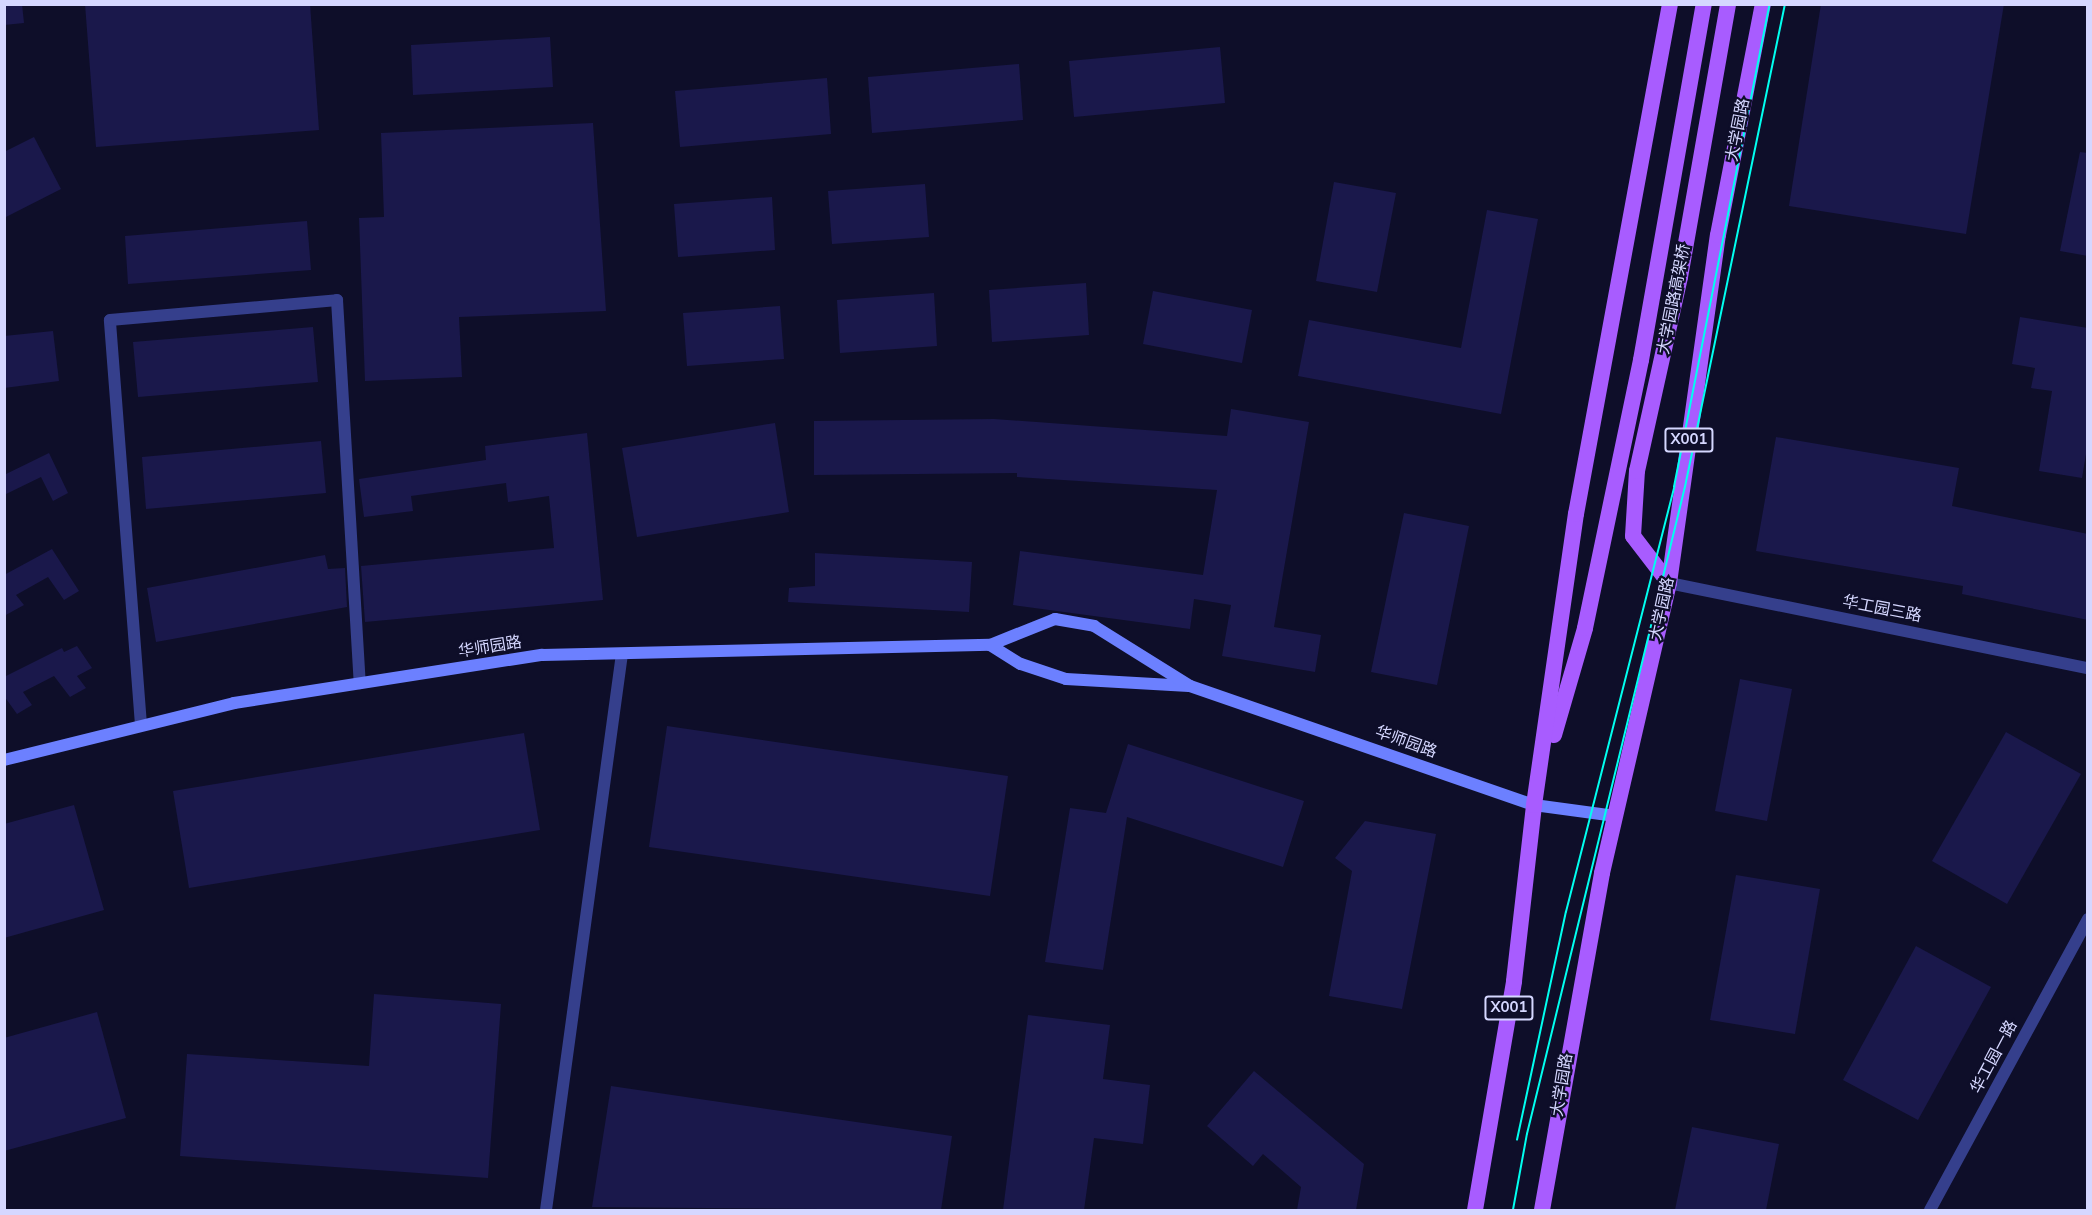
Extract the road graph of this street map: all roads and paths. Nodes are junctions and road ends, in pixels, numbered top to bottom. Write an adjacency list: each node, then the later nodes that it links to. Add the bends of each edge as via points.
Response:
1 (1670, 4): 13 (main road, X001, via 1576,514)
2 (1704, 4): 13 (main road, via 1641,360 1585,628)
3 (1728, 4): 5 (main road, 大学园路高架桥, via 1680,277 1642,448 1633,536)
4 (1762, 4): 5 (main road, 大学园路 / X001, via 1718,235)
5 (1669, 583): 8 (street, 华工园三路); 14 (main road, 大学园路 / X001)
6 (990, 645): 7 (main road, 华师园路); 10 (main road, via 1021,664 1066,680); 10 (main road, via 1055,619 1080,621)
7 (622, 654): 9 (main road, 华师园路, via 542,655); 16 (street)
8 (2088, 668)
9 (360, 683): 11 (main road, 华师园路, via 234,703); 11 (street, via 337,300 110,320)
10 (1190, 686): 13 (main road, 华师园路)
11 (141, 725): 12 (main road, 华师园路)
12 (4, 760)
13 (1534, 805): 14 (main road, 华师园路); 17 (main road, X001, via 1514,981)
14 (1615, 816): 18 (main road, 大学园路 / X001, via 1572,1024)
15 (2088, 919): 19 (street, 华工园一路)
16 (546, 1210)
17 (1475, 1210)
18 (1542, 1210)
19 (1930, 1210)

